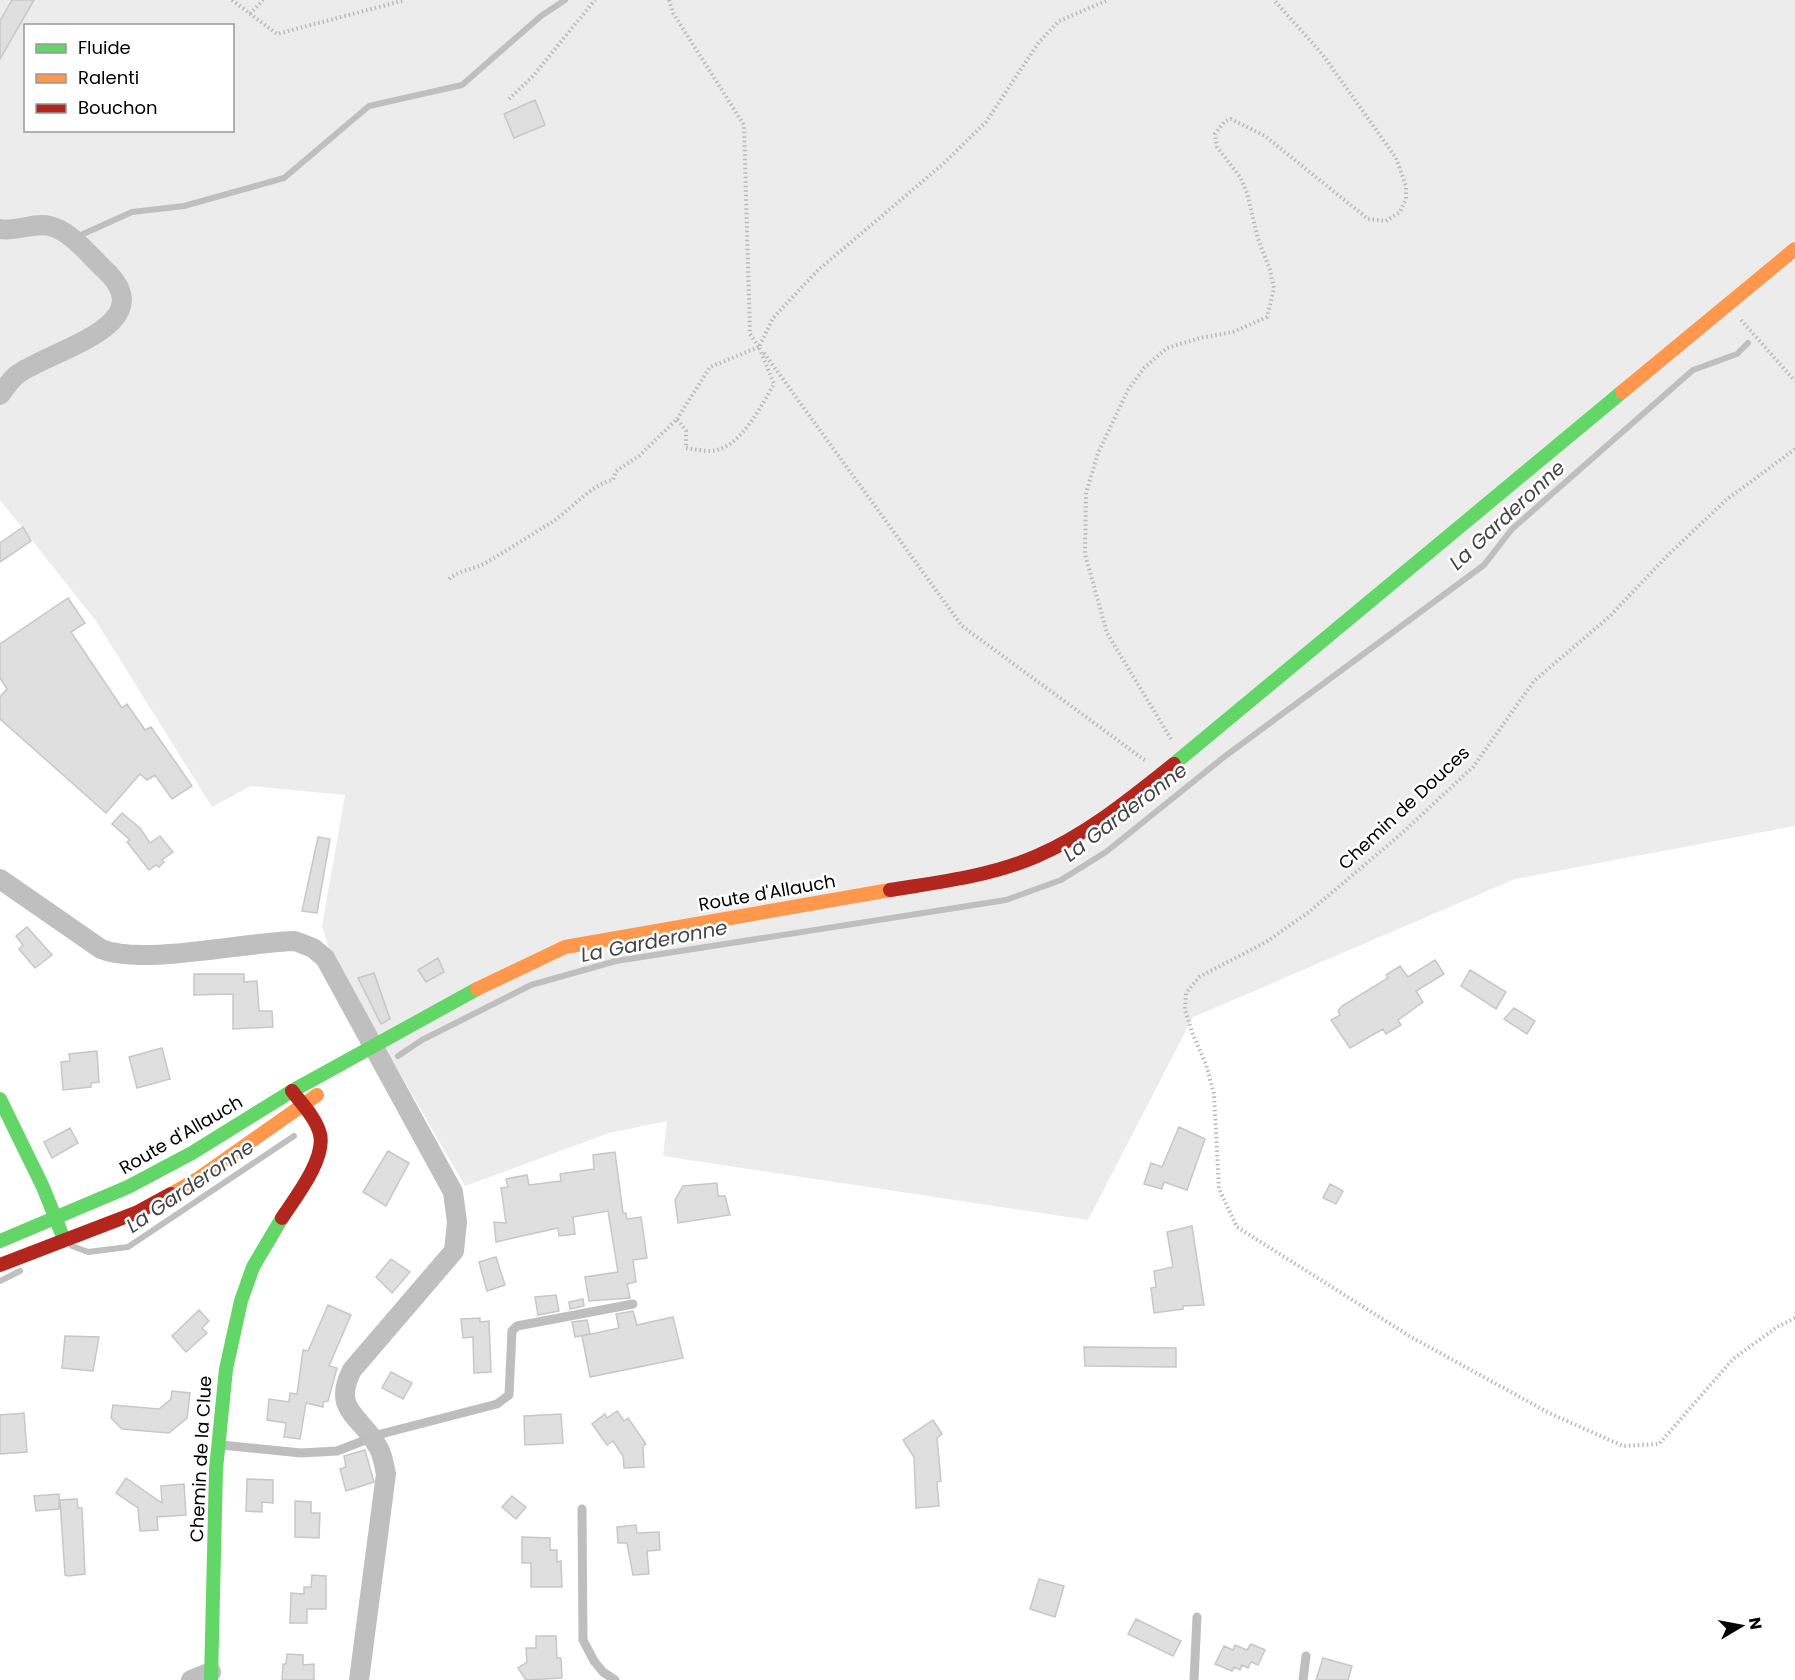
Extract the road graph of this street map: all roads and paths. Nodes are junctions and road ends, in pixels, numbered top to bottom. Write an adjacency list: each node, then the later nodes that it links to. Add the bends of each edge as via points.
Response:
1 (232, 0): 8 (path)
2 (263, 0): 8 (path)
3 (405, 0): 8 (path, via 277,34)
4 (595, 0): 9 (path, via 533,76)
5 (669, 0): 12 (path, via 673,13 744,125 750,334)
6 (1108, 0): 12 (path, via 1059,21 1039,42 986,122 943,164 817,271 773,318)
7 (1274, 0): 17 (path, via 1323,55 1396,158 1406,186 1406,200 1400,212 1386,220 1368,219 1265,136 1232,119 1224,122 1215,134 1217,147 1247,193 1274,288 1267,317 1248,327 1167,348 1144,368 1128,390 1098,453 1086,493 1085,554 1107,633)
8 (250, 14)
9 (509, 99)
10 (1795, 249): 11 (main road, Route d'Allauch)
11 (1729, 306): 13 (path); 17 (main road, Route d'Allauch)
12 (759, 347): 14 (path, via 710,367); 14 (path, via 774,384 738,438 712,451 686,448 686,431); 18 (path, via 962,626)
13 (1795, 381)
14 (676, 420): 16 (path, via 639,456 616,471 613,480 600,482 549,524 484,564 459,571)
15 (1795, 449): 29 (path, Chemin de Douces, via 1726,500 1610,616 1534,681 1473,767 1401,834 1309,912 1266,942 1199,977 1186,993 1185,1010 1214,1094 1219,1189 1237,1227 1411,1337 1549,1413 1623,1446 1659,1444 1733,1359)
16 (449, 579)
17 (1182, 757): 18 (main road, Route d'Allauch)
18 (1162, 772): 19 (main road, Route d'Allauch, via 1087,829 1008,867 565,947 494,980)
19 (374, 1047): 20 (main road, Route d'Allauch); 22 (main road, Route d'Allauch)
20 (292, 1091): 22 (main road, Chemin de la Clue); 24 (main road, Route d'Allauch, via 192,1154 128,1187)
21 (0, 1100): 23 (main road)
22 (303, 1107): 25 (main road, Route d'Allauch, via 199,1178 148,1206); 30 (main road, Chemin de la Clue, via 322,1142 317,1160 254,1266 224,1365)
23 (7, 1126): 24 (main road)
24 (55, 1217): 25 (main road); 26 (main road, Route d'Allauch)
25 (64, 1240): 27 (main road, Route d'Allauch)
26 (0, 1241)
27 (0, 1265)
28 (633, 1304): 30 (lane, via 517,1326 512,1331 509,1395 497,1404 381,1434 337,1450 301,1453)
29 (1795, 1318)
30 (216, 1444): 34 (main road, Chemin de la Clue)
31 (582, 1509): 36 (lane, via 583,1640 603,1672)
32 (1197, 1617): 37 (lane)
33 (1306, 1656): 38 (lane)
34 (211, 1676): 35 (street)
35 (191, 1680)
36 (615, 1680)
37 (1194, 1680)
38 (1303, 1680)

